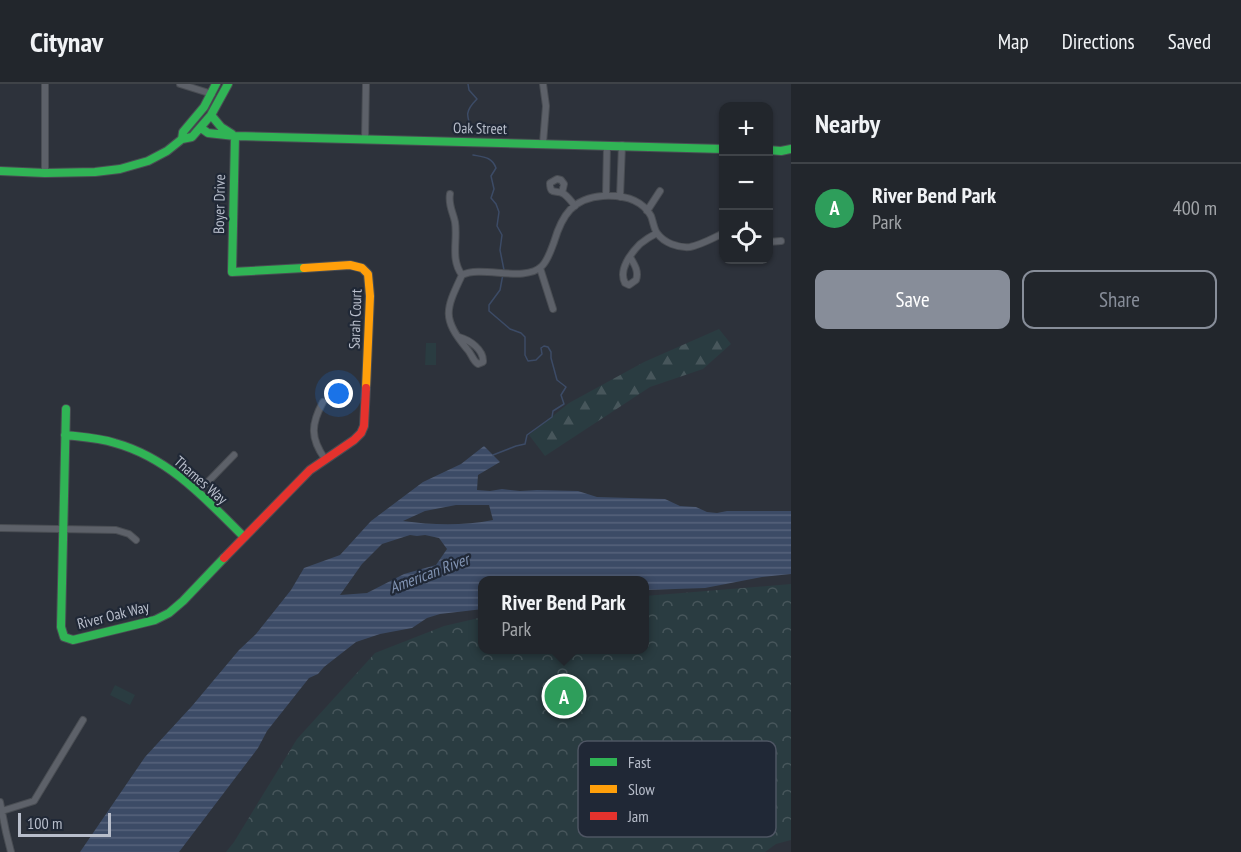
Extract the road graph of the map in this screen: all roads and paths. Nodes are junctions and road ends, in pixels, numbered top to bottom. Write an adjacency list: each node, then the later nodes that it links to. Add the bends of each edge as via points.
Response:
1 (45, 84): 22 (street)
2 (180, 84): 7 (street, via 198,88)
3 (216, 84): 7 (street)
4 (228, 84): 8 (street)
5 (366, 84): 12 (street)
6 (543, 84): 13 (street)
7 (210, 97): 9 (street); 11 (street, via 183,132)
8 (211, 115): 9 (street); 10 (street)
9 (201, 128): 10 (street, via 208,133); 11 (street, via 192,137)
10 (235, 136): 12 (street, Oak Street); 36 (street, Boyer Drive)
11 (182, 139): 22 (street, via 148,161 120,169)
12 (365, 139): 13 (street, Oak Street)
13 (543, 143): 14 (street, Oak Street)
14 (607, 145): 15 (street, Oak Street); 19 (street)
15 (622, 145): 16 (street, Oak Street); 20 (street)
16 (719, 148)
17 (791, 149): 18 (street)
18 (773, 150)
19 (607, 166): 20 (street); 26 (street)
20 (621, 167): 27 (street)
21 (0, 171): 22 (street)
22 (45, 173)
23 (660, 191): 29 (street)
24 (562, 193): 28 (street)
25 (450, 194): 37 (street, via 455,261)
26 (606, 196): 27 (street); 28 (street)
27 (620, 197): 29 (street, via 633,199)
28 (575, 206): 35 (street, via 561,221 548,258)
29 (647, 211): 30 (street)
30 (657, 233): 31 (street, via 672,244 686,247); 34 (street, via 640,244)
31 (719, 235)
32 (773, 242): 33 (street)
33 (781, 242)
34 (630, 257)
35 (540, 268): 37 (street, via 527,273); 38 (street)
36 (232, 272): 42 (street, Sarah Court, via 350,265 367,272 370,296)
37 (462, 275): 39 (street, via 448,308)
38 (553, 309)
39 (459, 337): 39 (street, via 475,362 483,362 482,353)
40 (323, 402): 45 (street, via 314,435)
41 (66, 409): 43 (street, River Oak Way)
42 (361, 432): 45 (street, River Oak Way)
43 (65, 435): 46 (street, Thames Way, via 131,447 166,466); 48 (street, River Oak Way)
44 (234, 455): 46 (street)
45 (325, 459): 49 (street, River Oak Way)
46 (198, 492): 49 (street, Thames Way)
47 (0, 528): 48 (street)
48 (62, 529): 49 (street, River Oak Way, via 61,627 64,637 73,640 169,613); 50 (street, via 116,530)
49 (244, 537)
50 (136, 540)
51 (83, 720): 53 (street, via 34,801)
52 (0, 802): 53 (street)
53 (2, 811): 54 (street)
54 (12, 852)

